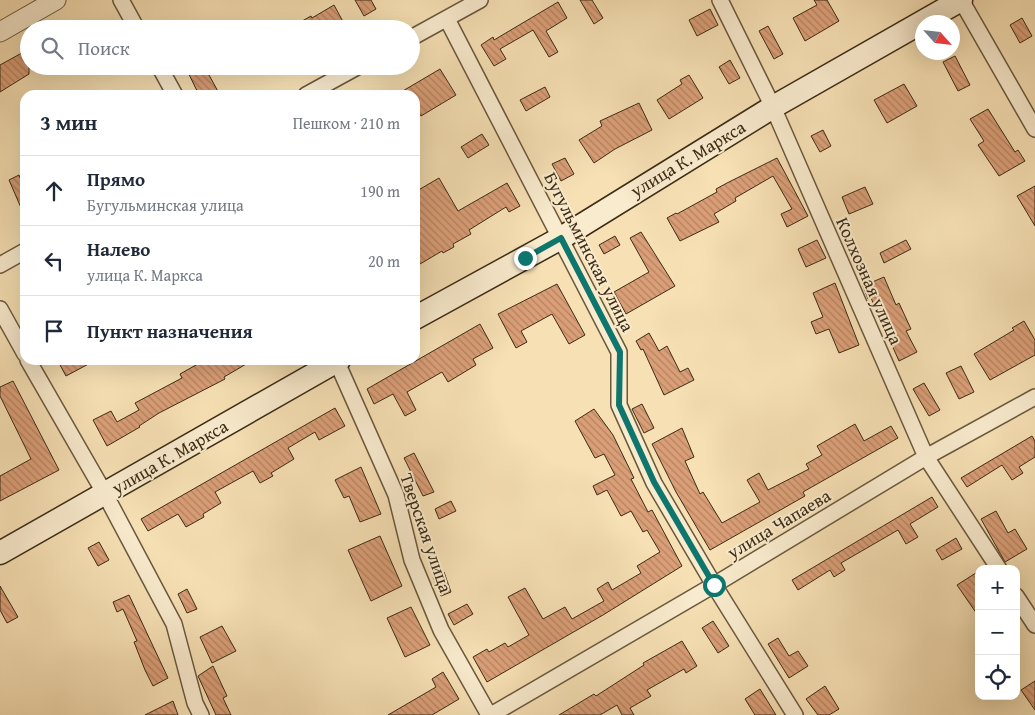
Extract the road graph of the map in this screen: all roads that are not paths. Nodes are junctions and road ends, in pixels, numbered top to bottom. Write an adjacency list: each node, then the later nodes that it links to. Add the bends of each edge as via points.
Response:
1 (56, 0): 7 (street)
2 (121, 0): 8 (street)
3 (480, 0): 6 (street)
4 (720, 0): 16 (street, Колхозная улица)
5 (961, 0): 16 (main road, улица К. Маркса); 17 (street)
6 (447, 18): 11 (street); 18 (street, Бугульминская улица)
7 (21, 20)
8 (132, 20)
9 (20, 21): 10 (street)
10 (0, 32)
11 (420, 33)
12 (164, 75): 14 (street)
13 (343, 75): 15 (street)
14 (172, 90)
15 (315, 90)
16 (773, 108): 18 (main road, улица К. Маркса); 28 (street, Колхозная улица)
17 (1035, 129)
18 (561, 238): 22 (main road, улица К. Маркса); 32 (street, Бугульминская улица, via 620,352 619,405 654,482)
19 (20, 254): 20 (street)
20 (0, 265)
21 (0, 309): 23 (street)
22 (420, 315)
23 (20, 345)
24 (31, 365): 29 (street)
25 (330, 365): 29 (main road, улица К. Маркса)
26 (339, 365): 36 (street, Тверская улица, via 396,495 412,560 441,630)
27 (1035, 397): 28 (street, улица Чапаева)
28 (926, 457): 31 (street, Колхозная улица); 32 (street, улица Чапаева)
29 (105, 494): 30 (main road, улица К. Маркса); 35 (street, via 174,624)
30 (0, 553)
31 (995, 565)
32 (714, 585): 36 (street, улица Чапаева); 37 (street, Бугульминская улица)
33 (1020, 602): 34 (street)
34 (1035, 625)
35 (201, 715)
36 (490, 715)
37 (795, 715)

